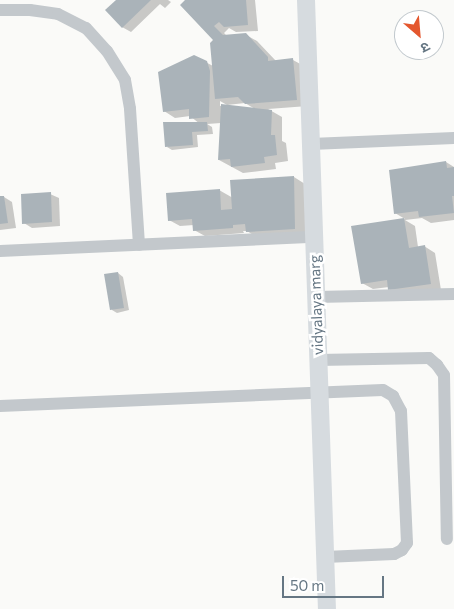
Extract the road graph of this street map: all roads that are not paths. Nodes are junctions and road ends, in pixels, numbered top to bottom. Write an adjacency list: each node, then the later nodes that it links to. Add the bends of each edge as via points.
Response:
1 (306, 0): 4 (street, vidyalaya marg)
2 (0, 10): 6 (street, via 58,14 86,28 107,51 124,80 130,109)
3 (454, 138): 4 (street)
4 (311, 144): 5 (street, vidyalaya marg)
5 (314, 237): 6 (street); 9 (street, vidyalaya marg)
6 (139, 244): 7 (street)
7 (0, 251)
8 (454, 294): 9 (street)
9 (316, 297): 10 (street, vidyalaya marg)
10 (318, 360): 11 (street, vidyalaya marg); 13 (street, via 429,358 437,364 444,375)
11 (320, 391): 12 (street); 14 (street, vidyalaya marg); 14 (street, via 383,390 393,396 401,412 405,475 407,543 402,550 394,554)
12 (0, 406)
13 (447, 539)
14 (325, 557): 15 (street, vidyalaya marg)
15 (327, 609)

